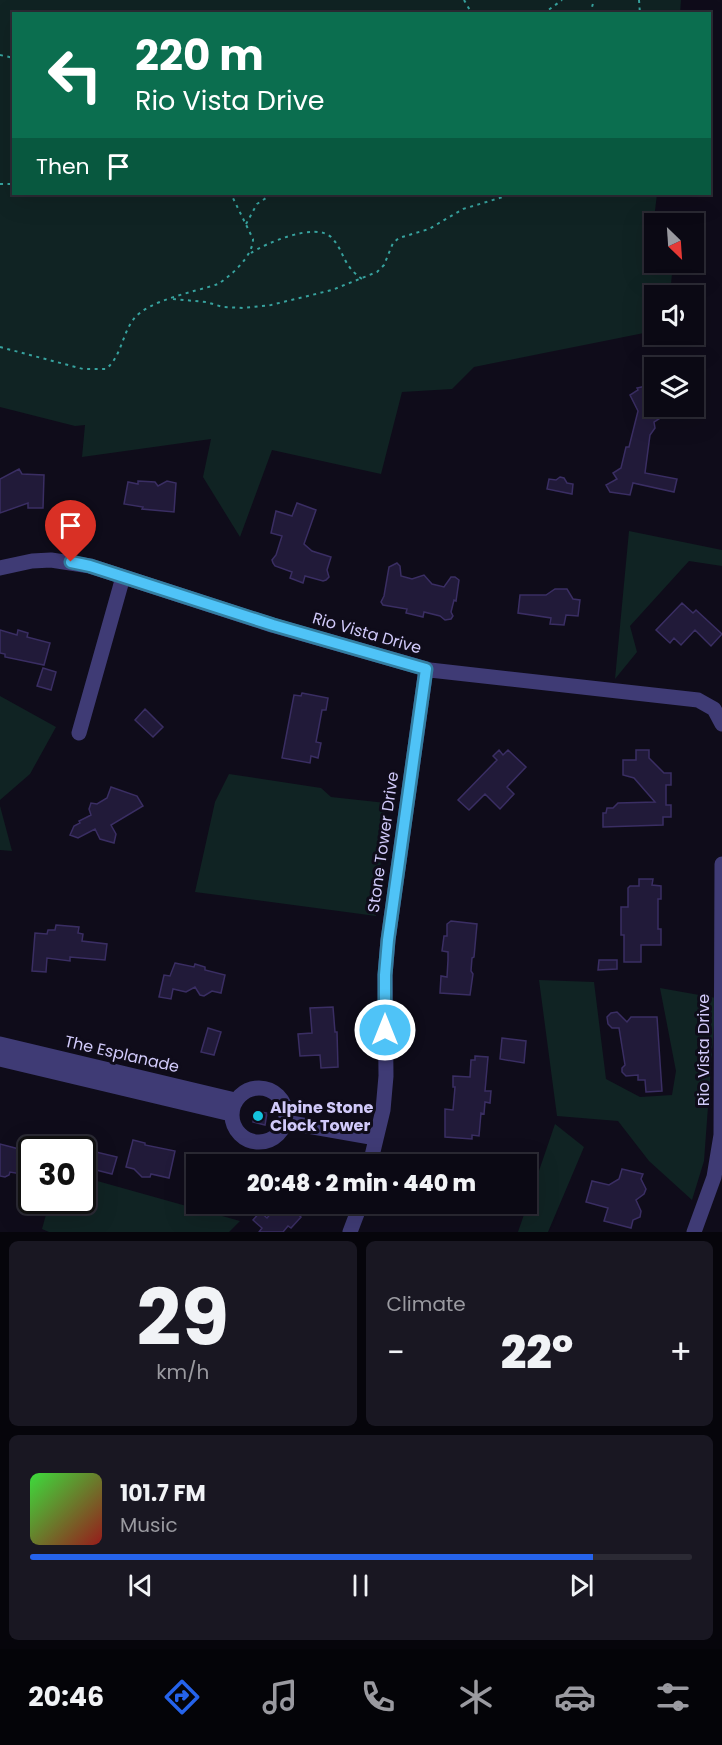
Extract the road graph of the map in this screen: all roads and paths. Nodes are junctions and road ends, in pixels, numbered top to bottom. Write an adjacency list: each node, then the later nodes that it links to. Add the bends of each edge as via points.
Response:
1 (562, 0): 2 (path)
2 (546, 12)
3 (232, 195): 6 (path)
4 (270, 195): 6 (path, via 257,204)
5 (510, 195): 8 (path, via 463,209 429,229 399,238 384,265)
6 (246, 224): 7 (path, via 253,239)
7 (248, 255): 8 (path, via 284,238 320,232 331,237 348,268); 9 (path, via 218,284)
8 (362, 279): 9 (path, via 315,295 260,306 223,307)
9 (173, 299): 10 (path, via 134,319 106,369 83,369)
10 (0, 347)
11 (0, 568): 12 (street, Rio Vista Drive, via 51,560 90,566)
12 (123, 577): 13 (street, Rio Vista Drive); 15 (street)
13 (426, 669): 14 (street, Rio Vista Drive, via 698,700 714,709); 22 (street, Stone Tower Drive, via 388,940 386,1076)
14 (722, 724)
15 (79, 733)
16 (722, 864): 26 (street, Rio Vista Drive, via 721,1135 714,1177)
17 (0, 1044): 19 (street, The Esplanade)
18 (0, 1059): 19 (street, The Esplanade)
19 (38, 1061): 20 (street, The Esplanade)
20 (233, 1107): 21 (street, via 249,1089 274,1092 284,1105); 21 (street, via 236,1131 250,1141 276,1137)
21 (285, 1122): 22 (street)
22 (376, 1138): 23 (street, Stone Tower Drive)
23 (372, 1154)
24 (357, 1214): 25 (street)
25 (350, 1232)
26 (694, 1232)

